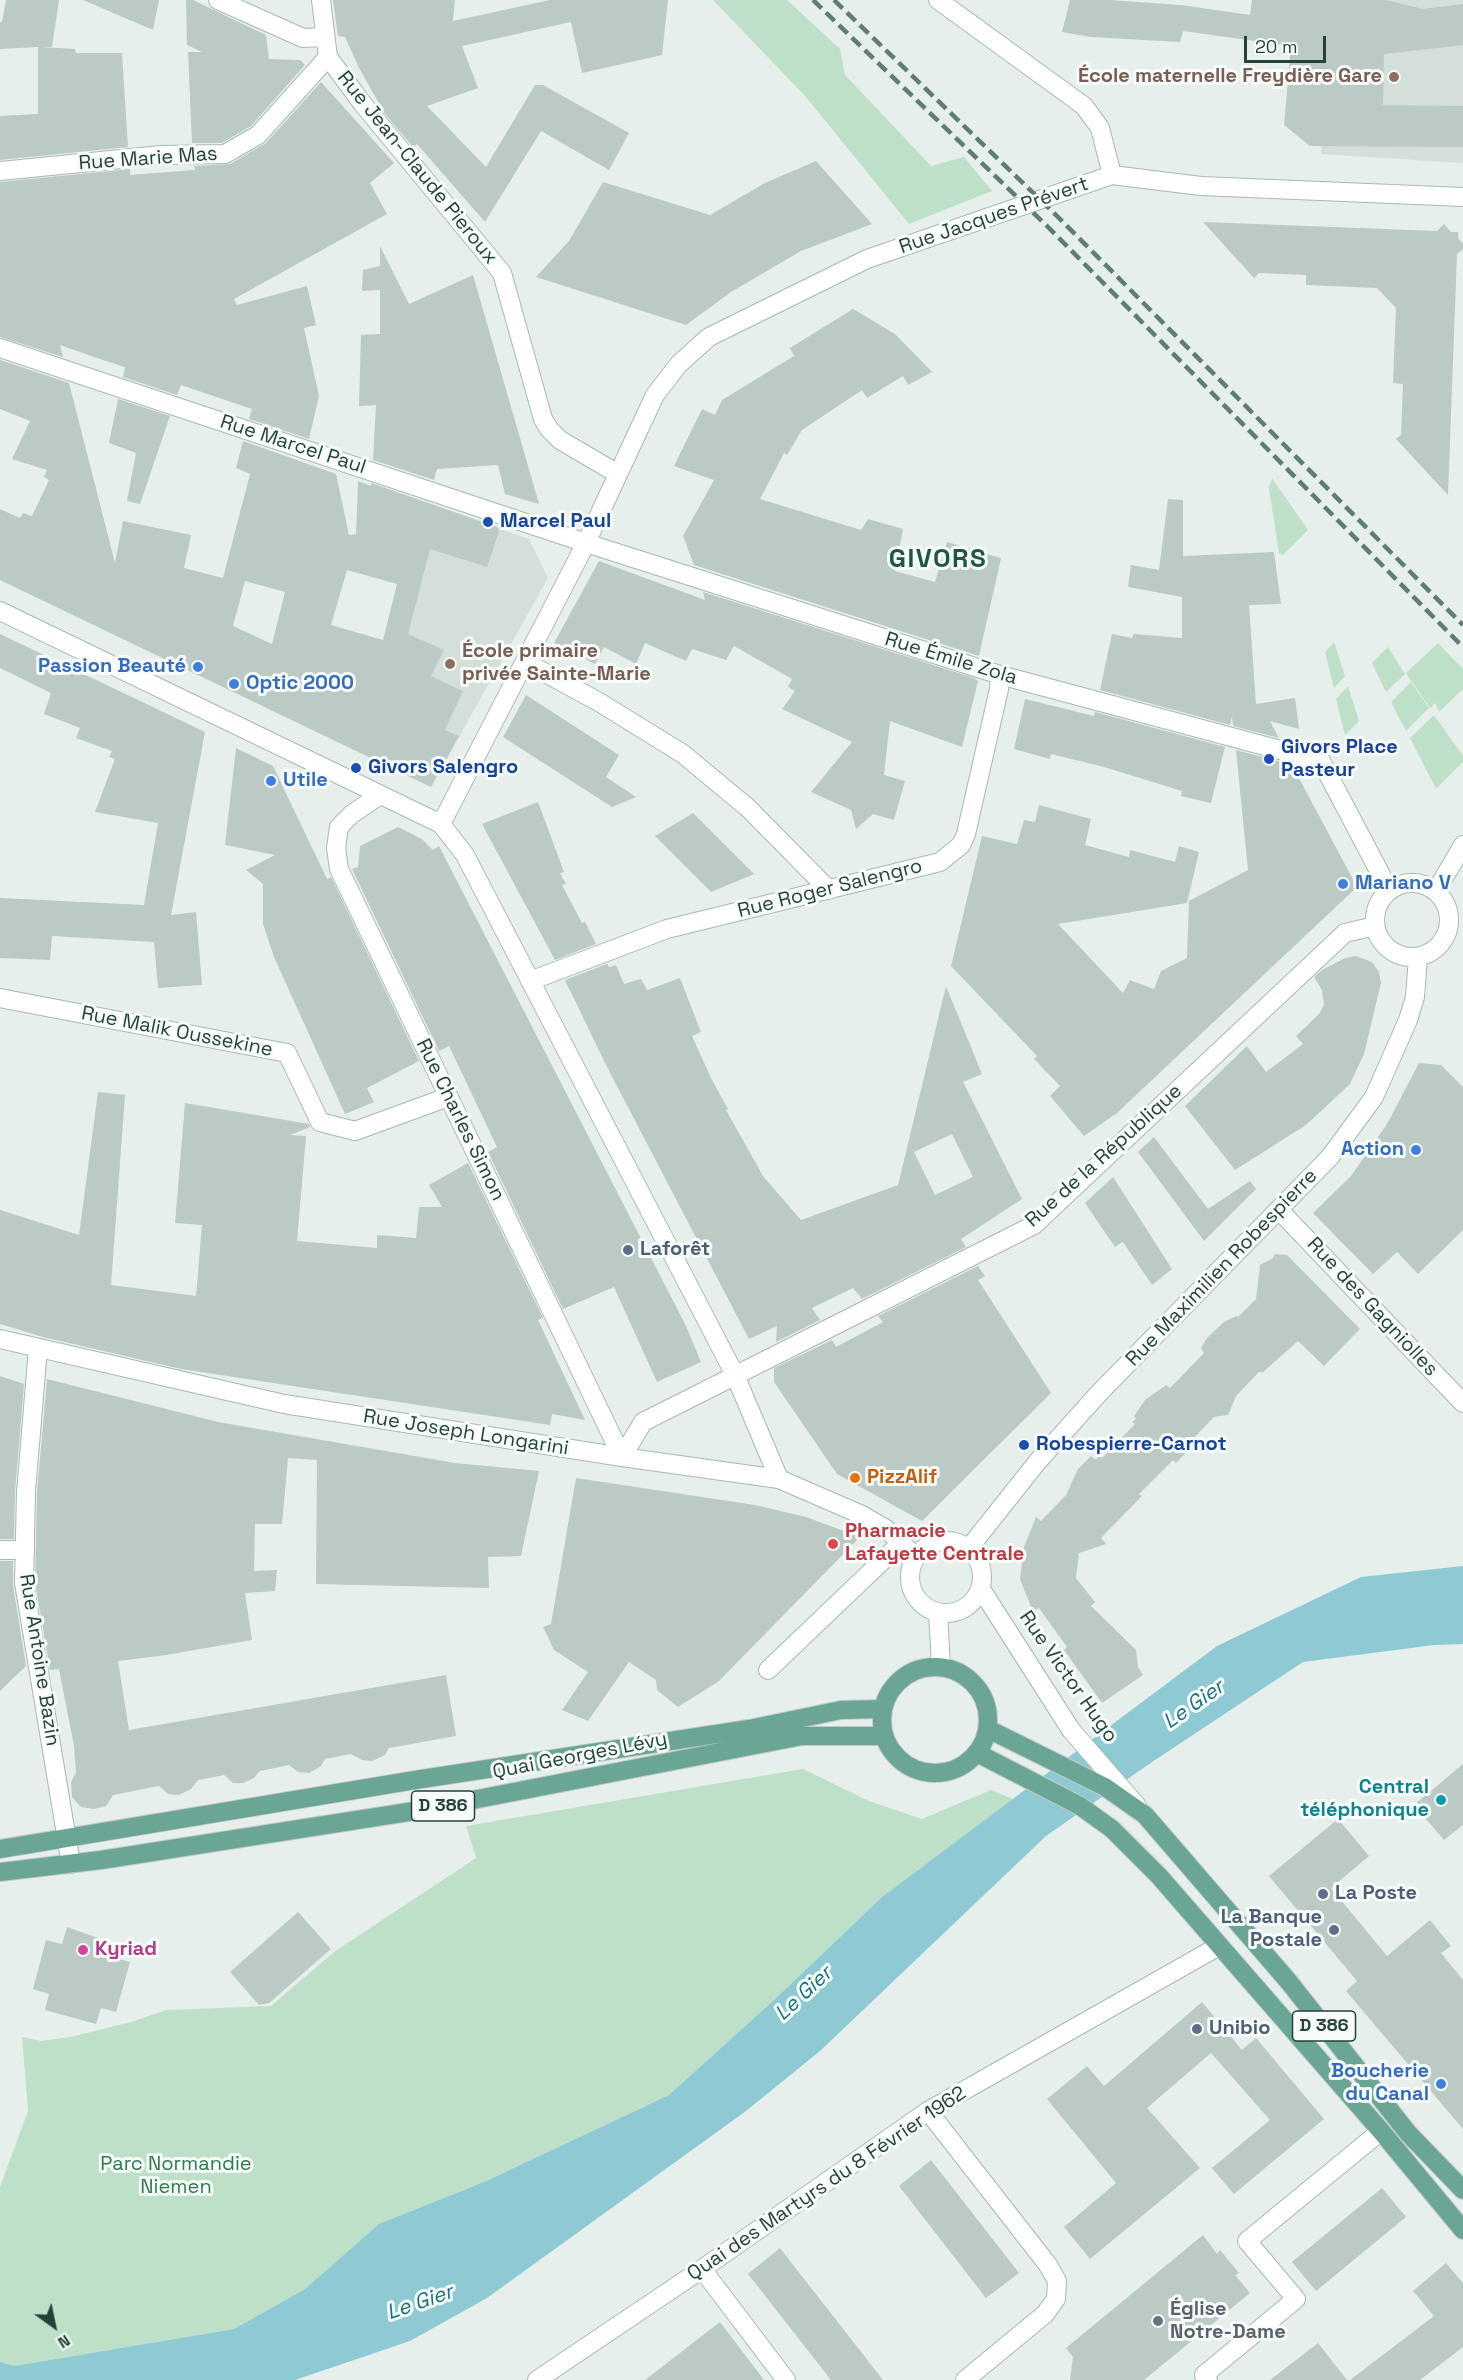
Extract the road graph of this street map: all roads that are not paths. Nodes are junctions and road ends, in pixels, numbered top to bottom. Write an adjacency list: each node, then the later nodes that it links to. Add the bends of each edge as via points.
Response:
1 (218, 0): 4 (street, via 303,38)
2 (321, 0): 4 (street, Rue Jean-Claude Pieroux)
3 (938, 0): 7 (street, via 1084,106 1100,128)
4 (324, 37): 5 (street, Rue Jean-Claude Pieroux)
5 (328, 57): 6 (street, Rue Marie Mas, via 258,135 225,154 161,155); 10 (street, Rue Jean-Claude Pieroux, via 502,273 549,429 560,440)
6 (0, 171)
7 (1112, 175): 8 (street, Rue Jacques Prévert, via 1202,186); 10 (street, Rue Jacques Prévert, via 867,259 709,337 679,364 656,395)
8 (1463, 198)
9 (0, 348): 11 (street, Rue Marcel Paul)
10 (618, 474): 11 (street, Rue Jacques Prévert)
11 (586, 543): 13 (street, Rue Jacques Prévert); 14 (street, Rue Émile Zola)
12 (0, 611): 15 (street)
13 (525, 662): 16 (street, Rue Jacques Prévert); 18 (street, via 683,754 748,808)
14 (1000, 675): 18 (street, Rue Roger Salengro, via 961,845 940,862); 19 (street, Rue Émile Zola, via 1321,761)
15 (380, 795): 16 (street); 25 (street, Rue Charles Simon, via 339,827 339,868)
16 (441, 824): 23 (street, via 465,855)
17 (1463, 845): 20 (street)
18 (829, 890): 23 (street, Rue Roger Salengro, via 667,929)
19 (1389, 890): 20 (street, via 1414,882); 21 (street, via 1380,900)
20 (1436, 891): 22 (street, via 1446,904 1449,929 1434,951)
21 (1375, 926): 22 (street, via 1382,943 1392,951); 29 (street, Rue de la République, via 1344,933 1034,1225)
22 (1418, 957): 26 (street, Rue Maximilien Robespierre, via 1415,997 1408,1020 1374,1097 1330,1157)
23 (530, 981): 29 (street)
24 (0, 998): 25 (street, Rue Malik Oussekine, via 287,1053 320,1122 355,1131)
25 (448, 1097): 31 (street, Rue Charles Simon)
26 (1280, 1211): 30 (street, Rue des Gagniolles); 34 (street, Rue Maximilien Robespierre, via 1100,1392 1038,1461)
27 (0, 1339): 28 (street, Rue Joseph Longarini)
28 (38, 1348): 31 (street, Rue Joseph Longarini, via 284,1404); 36 (street, Rue Antoine Bazin)
29 (735, 1375): 31 (street, Rue de la République, via 643,1422); 32 (street)
30 (1463, 1403)
31 (622, 1457): 32 (street, Rue Joseph Longarini)
32 (779, 1479): 33 (street, Rue Joseph Longarini, via 862,1515)
33 (901, 1543): 37 (street, Rue Joseph Longarini); 41 (street)
34 (969, 1548): 37 (street, via 956,1541 940,1540); 38 (street, via 982,1567)
35 (0, 1550): 36 (street)
36 (25, 1551): 47 (street, Rue Antoine Bazin, via 24,1583)
37 (915, 1557): 39 (street, via 910,1584 916,1596)
38 (981, 1589): 39 (street, via 964,1609); 46 (street, Rue Victor Hugo, via 1071,1730)
39 (938, 1612): 40 (street)
40 (941, 1666): 42 (main road, via 921,1668 903,1677 890,1691); 43 (main road, via 962,1673 978,1688 987,1707)
41 (768, 1670)
42 (882, 1709): 44 (main road); 47 (main road, Quai Georges Lévy / D 386, via 841,1710 749,1729)
43 (988, 1729): 45 (main road); 46 (main road, Rue Victor Hugo / D 386, via 1105,1787)
44 (884, 1736): 45 (main road, via 901,1761 931,1773 948,1772); 49 (main road, Quai Georges Lévy / D 386, via 802,1736 421,1810)
45 (977, 1753): 51 (main road, D 386, via 1080,1806 1112,1829)
46 (1145, 1815): 54 (main road, Rue Victor Hugo / D 386, via 1290,1982 1408,2133)
47 (67, 1839): 48 (main road, Quai Georges Lévy / D 386); 49 (street, Rue Antoine Bazin)
48 (0, 1849)
49 (71, 1864): 50 (main road, Quai Georges Lévy / D 386)
50 (0, 1872)
51 (1219, 1946): 52 (street, Quai des Martyrs du 8 Février 1962); 53 (main road, D 386)
52 (928, 2111): 56 (street, Quai des Martyrs du 8 Février 1962); 59 (street, via 1057,2281 1056,2299 1046,2314)
53 (1381, 2131): 55 (main road, D 386); 60 (street, via 1247,2241 1296,2299 1204,2375)
54 (1463, 2190)
55 (1463, 2230)
56 (702, 2269): 57 (street, Quai des Martyrs du 8 Février 1962); 58 (street)
57 (537, 2380)
58 (786, 2380)
59 (965, 2380)
60 (1208, 2380)

